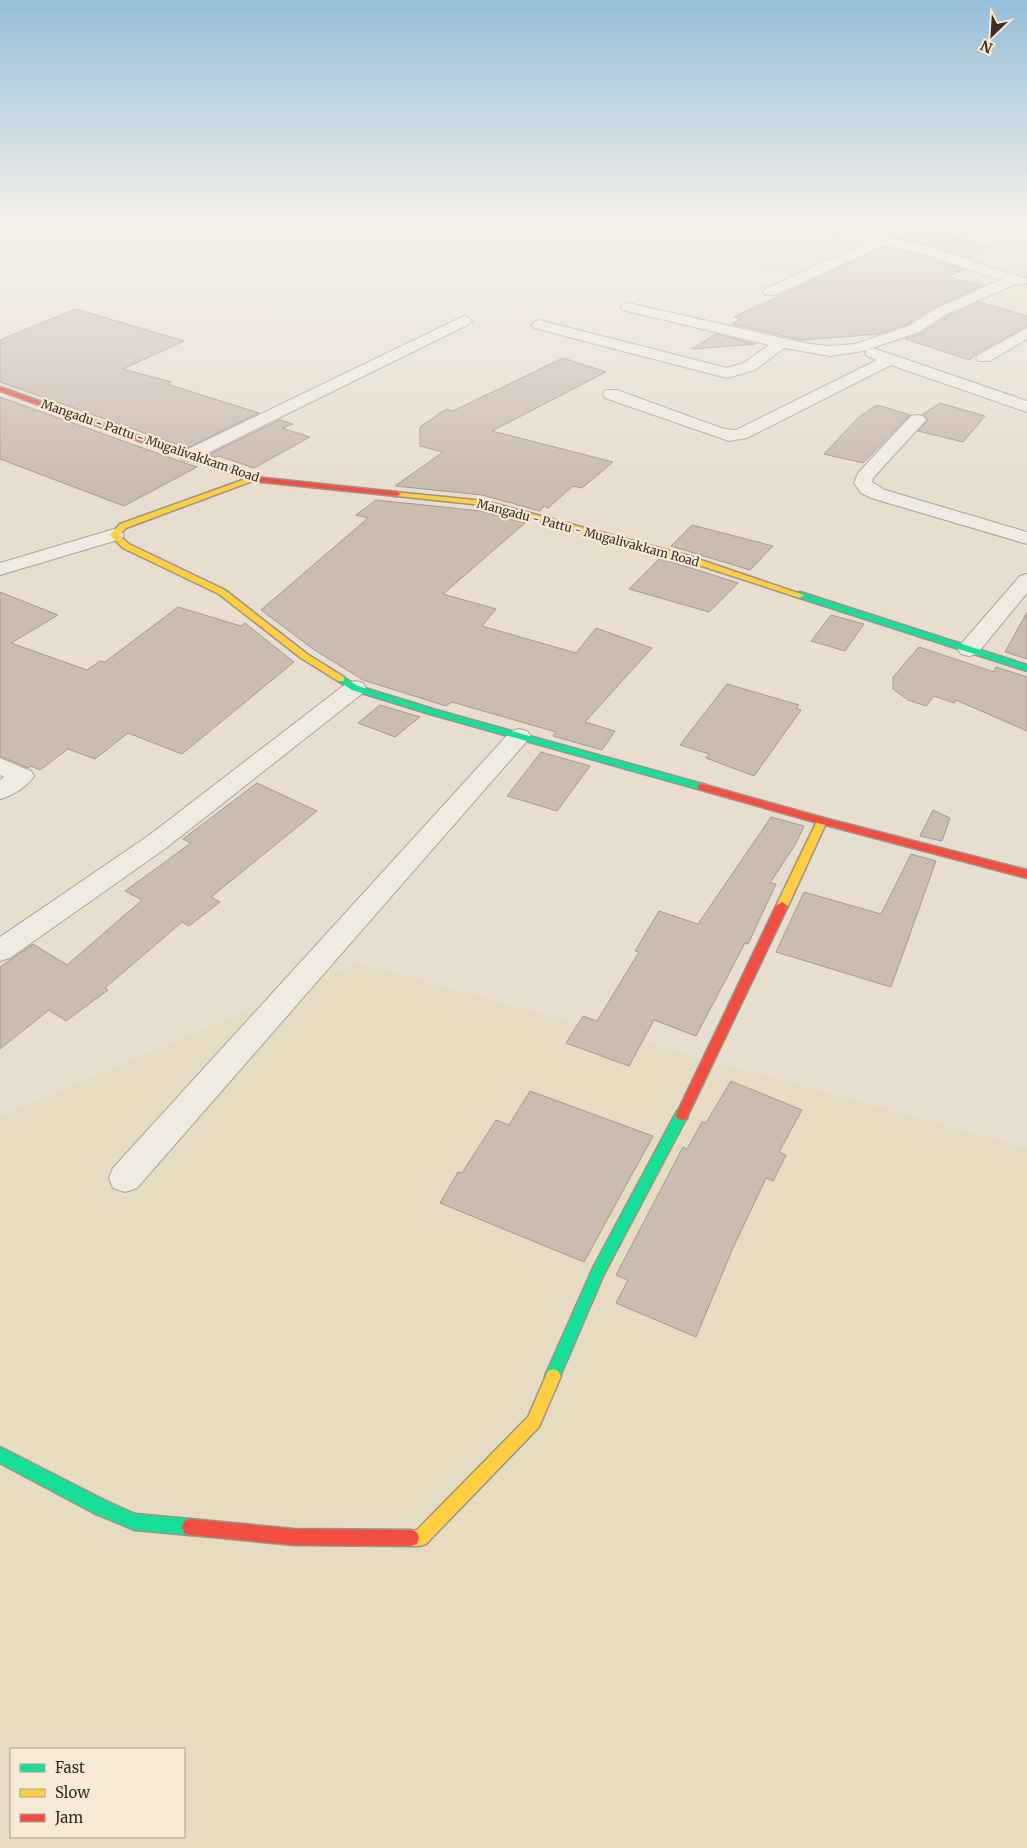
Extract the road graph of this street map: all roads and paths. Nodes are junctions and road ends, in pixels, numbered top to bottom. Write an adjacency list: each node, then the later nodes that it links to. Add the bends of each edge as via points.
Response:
1 (642, 310): 6 (street)
2 (945, 310): 7 (street, via 914,330)
3 (464, 321): 14 (street)
4 (539, 325): 6 (street, via 728,373 746,370)
5 (1027, 333): 8 (street)
6 (781, 343): 7 (street, via 830,351)
7 (857, 348): 9 (street)
8 (984, 358)
9 (890, 359): 11 (street, via 741,434 729,436); 12 (street)
10 (0, 389): 14 (street, Mangadu - Pattu - Mugalivakkam Road)
11 (611, 394)
12 (1027, 407)
13 (917, 420): 17 (street, via 864,477 863,483 868,489)
14 (188, 456): 15 (street, Mangadu - Pattu - Mugalivakkam Road)
15 (254, 479): 16 (street, via 124,526); 20 (street, Mangadu - Pattu - Mugalivakkam Road, via 482,503 686,558)
16 (114, 535): 18 (street); 22 (street, via 126,546 222,592 304,656)
17 (1027, 538)
18 (0, 569)
19 (1027, 580): 20 (street)
20 (969, 649): 21 (street, Mangadu - Pattu - Mugalivakkam Road)
21 (1027, 668)
22 (355, 688): 23 (street); 28 (street, via 156,842)
23 (519, 736): 26 (street); 29 (street)
24 (0, 765): 25 (street, via 22,776)
25 (0, 791)
26 (822, 821): 27 (street); 30 (street, via 694,1092 598,1272 534,1422 420,1538 294,1537 135,1522)
27 (1027, 874)
28 (0, 951)
29 (125, 1178)
30 (0, 1455)

